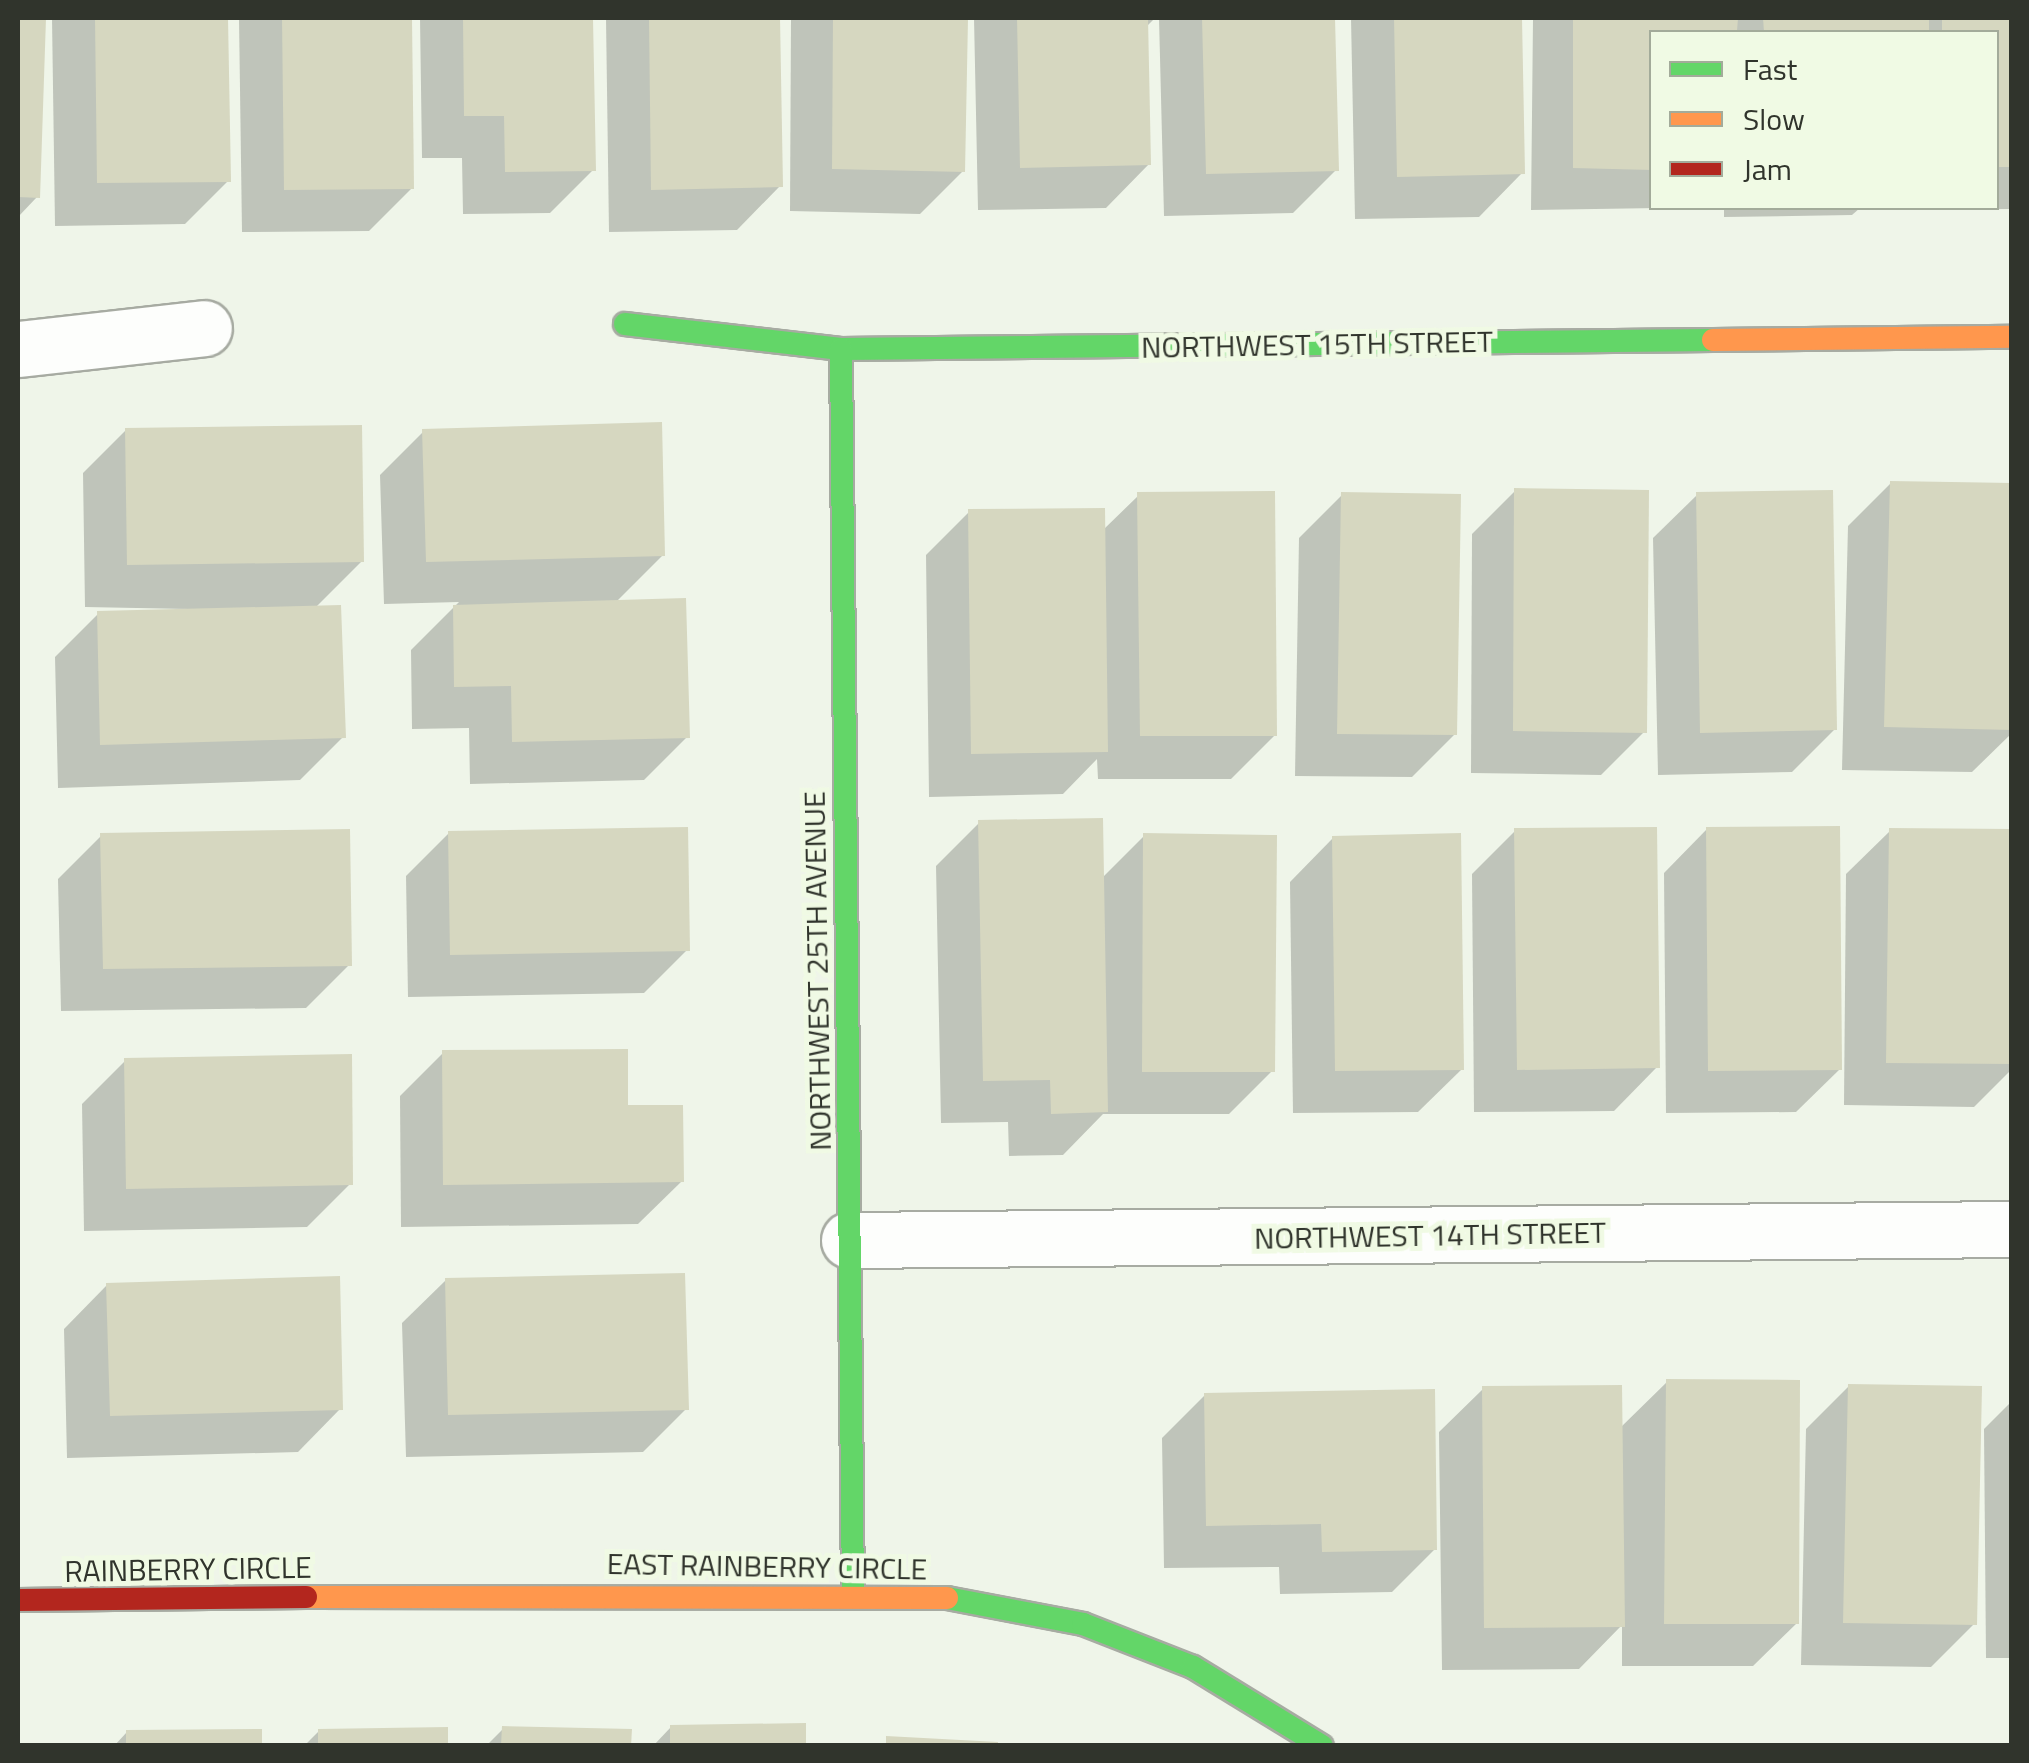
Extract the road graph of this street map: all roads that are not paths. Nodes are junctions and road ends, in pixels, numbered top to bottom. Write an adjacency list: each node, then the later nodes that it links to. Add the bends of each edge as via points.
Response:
1 (625, 324): 5 (street, NORTHWEST 15TH STREET)
2 (204, 328): 4 (street)
3 (2012, 337): 5 (street, NORTHWEST 15TH STREET)
4 (18, 349)
5 (841, 349): 7 (street, NORTHWEST 25TH AVENUE)
6 (2012, 1229): 7 (street, NORTHWEST 14TH STREET)
7 (849, 1240): 8 (street, NORTHWEST 25TH AVENUE)
8 (853, 1592): 9 (street, EAST RAINBERRY CIRCLE); 11 (street, EAST RAINBERRY CIRCLE, via 966,1600 1083,1624 1193,1666)
9 (358, 1597): 10 (street, RAINBERRY CIRCLE)
10 (18, 1600)
11 (1322, 1746)

